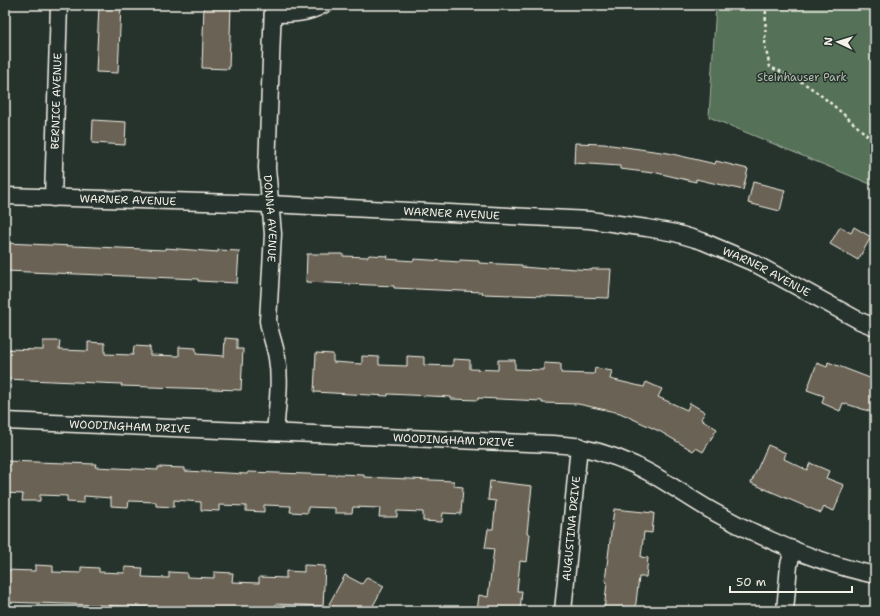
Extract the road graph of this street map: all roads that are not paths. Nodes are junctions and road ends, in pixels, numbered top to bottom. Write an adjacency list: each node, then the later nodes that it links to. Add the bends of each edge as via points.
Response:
1 (59, 5): 5 (street, BERNICE AVENUE)
2 (323, 5): 3 (street, via 292,14)
3 (273, 10): 6 (street, DONNA AVENUE, via 267,168)
4 (5, 196): 5 (street, WARNER AVENUE)
5 (53, 198): 6 (street, WARNER AVENUE)
6 (269, 204): 7 (street, WARNER AVENUE, via 590,220 675,233 702,241 754,263); 9 (street, DONNA AVENUE, via 273,234 268,321 279,375)
7 (875, 327)
8 (5, 421): 9 (street, WOODINGHAM DRIVE)
9 (275, 432): 10 (street, WOODINGHAM DRIVE)
10 (579, 446): 11 (street, WOODINGHAM DRIVE, via 615,457 649,473 748,530); 13 (street, AUGUSTINA DRIVE)
11 (793, 549): 12 (street, WOODINGHAM DRIVE); 14 (street)
12 (875, 575)
13 (562, 611)
14 (784, 611)

